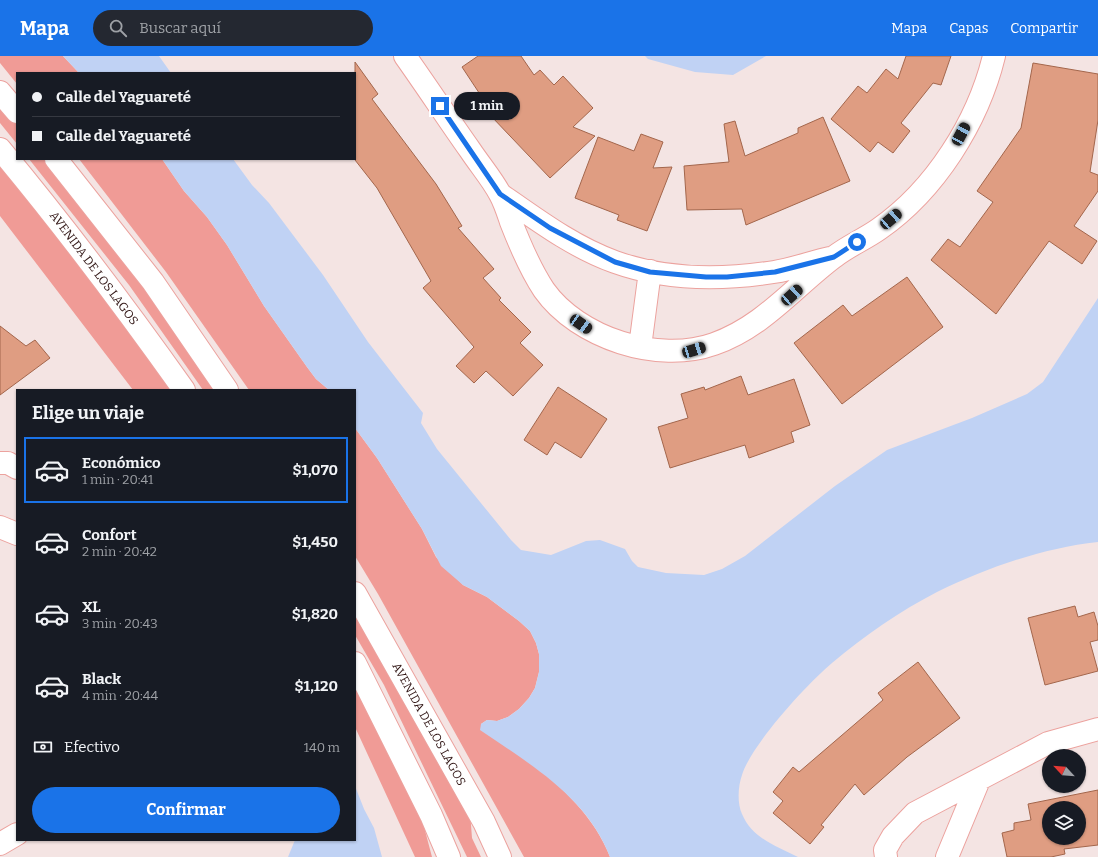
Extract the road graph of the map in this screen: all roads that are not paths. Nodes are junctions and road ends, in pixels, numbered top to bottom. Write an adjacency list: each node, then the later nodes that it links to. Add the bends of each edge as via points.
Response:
1 (405, 56): 7 (street)
2 (994, 56): 8 (street, via 980,98 941,166 912,201 880,228)
3 (0, 92): 4 (street)
4 (16, 111)
5 (0, 149): 11 (street, AVENIDA DE LOS LAGOS, via 53,212)
6 (57, 160): 12 (street, via 154,282)
7 (500, 194): 9 (street, via 550,228 595,253); 10 (street, via 522,249 545,290 588,329 609,339)
8 (834, 257): 9 (street, via 775,272 727,277); 10 (street, via 754,325 733,336 694,350 675,352)
9 (650, 272): 10 (street)
10 (640, 347)
11 (183, 389)
12 (226, 389)
13 (0, 463): 14 (street, via 8,463)
14 (16, 467)
15 (0, 527): 16 (street)
16 (16, 534)
17 (356, 595): 26 (street, AVENIDA DE LOS LAGOS, via 484,822)
18 (356, 666): 21 (street)
19 (1098, 729): 20 (street, via 1048,743)
20 (979, 780): 27 (street, via 915,813 893,836 885,850); 28 (street)
21 (431, 815): 24 (street); 25 (street)
22 (16, 835): 23 (street)
23 (0, 844)
24 (436, 857)
25 (449, 857)
26 (500, 857)
27 (886, 857)
28 (947, 857)

